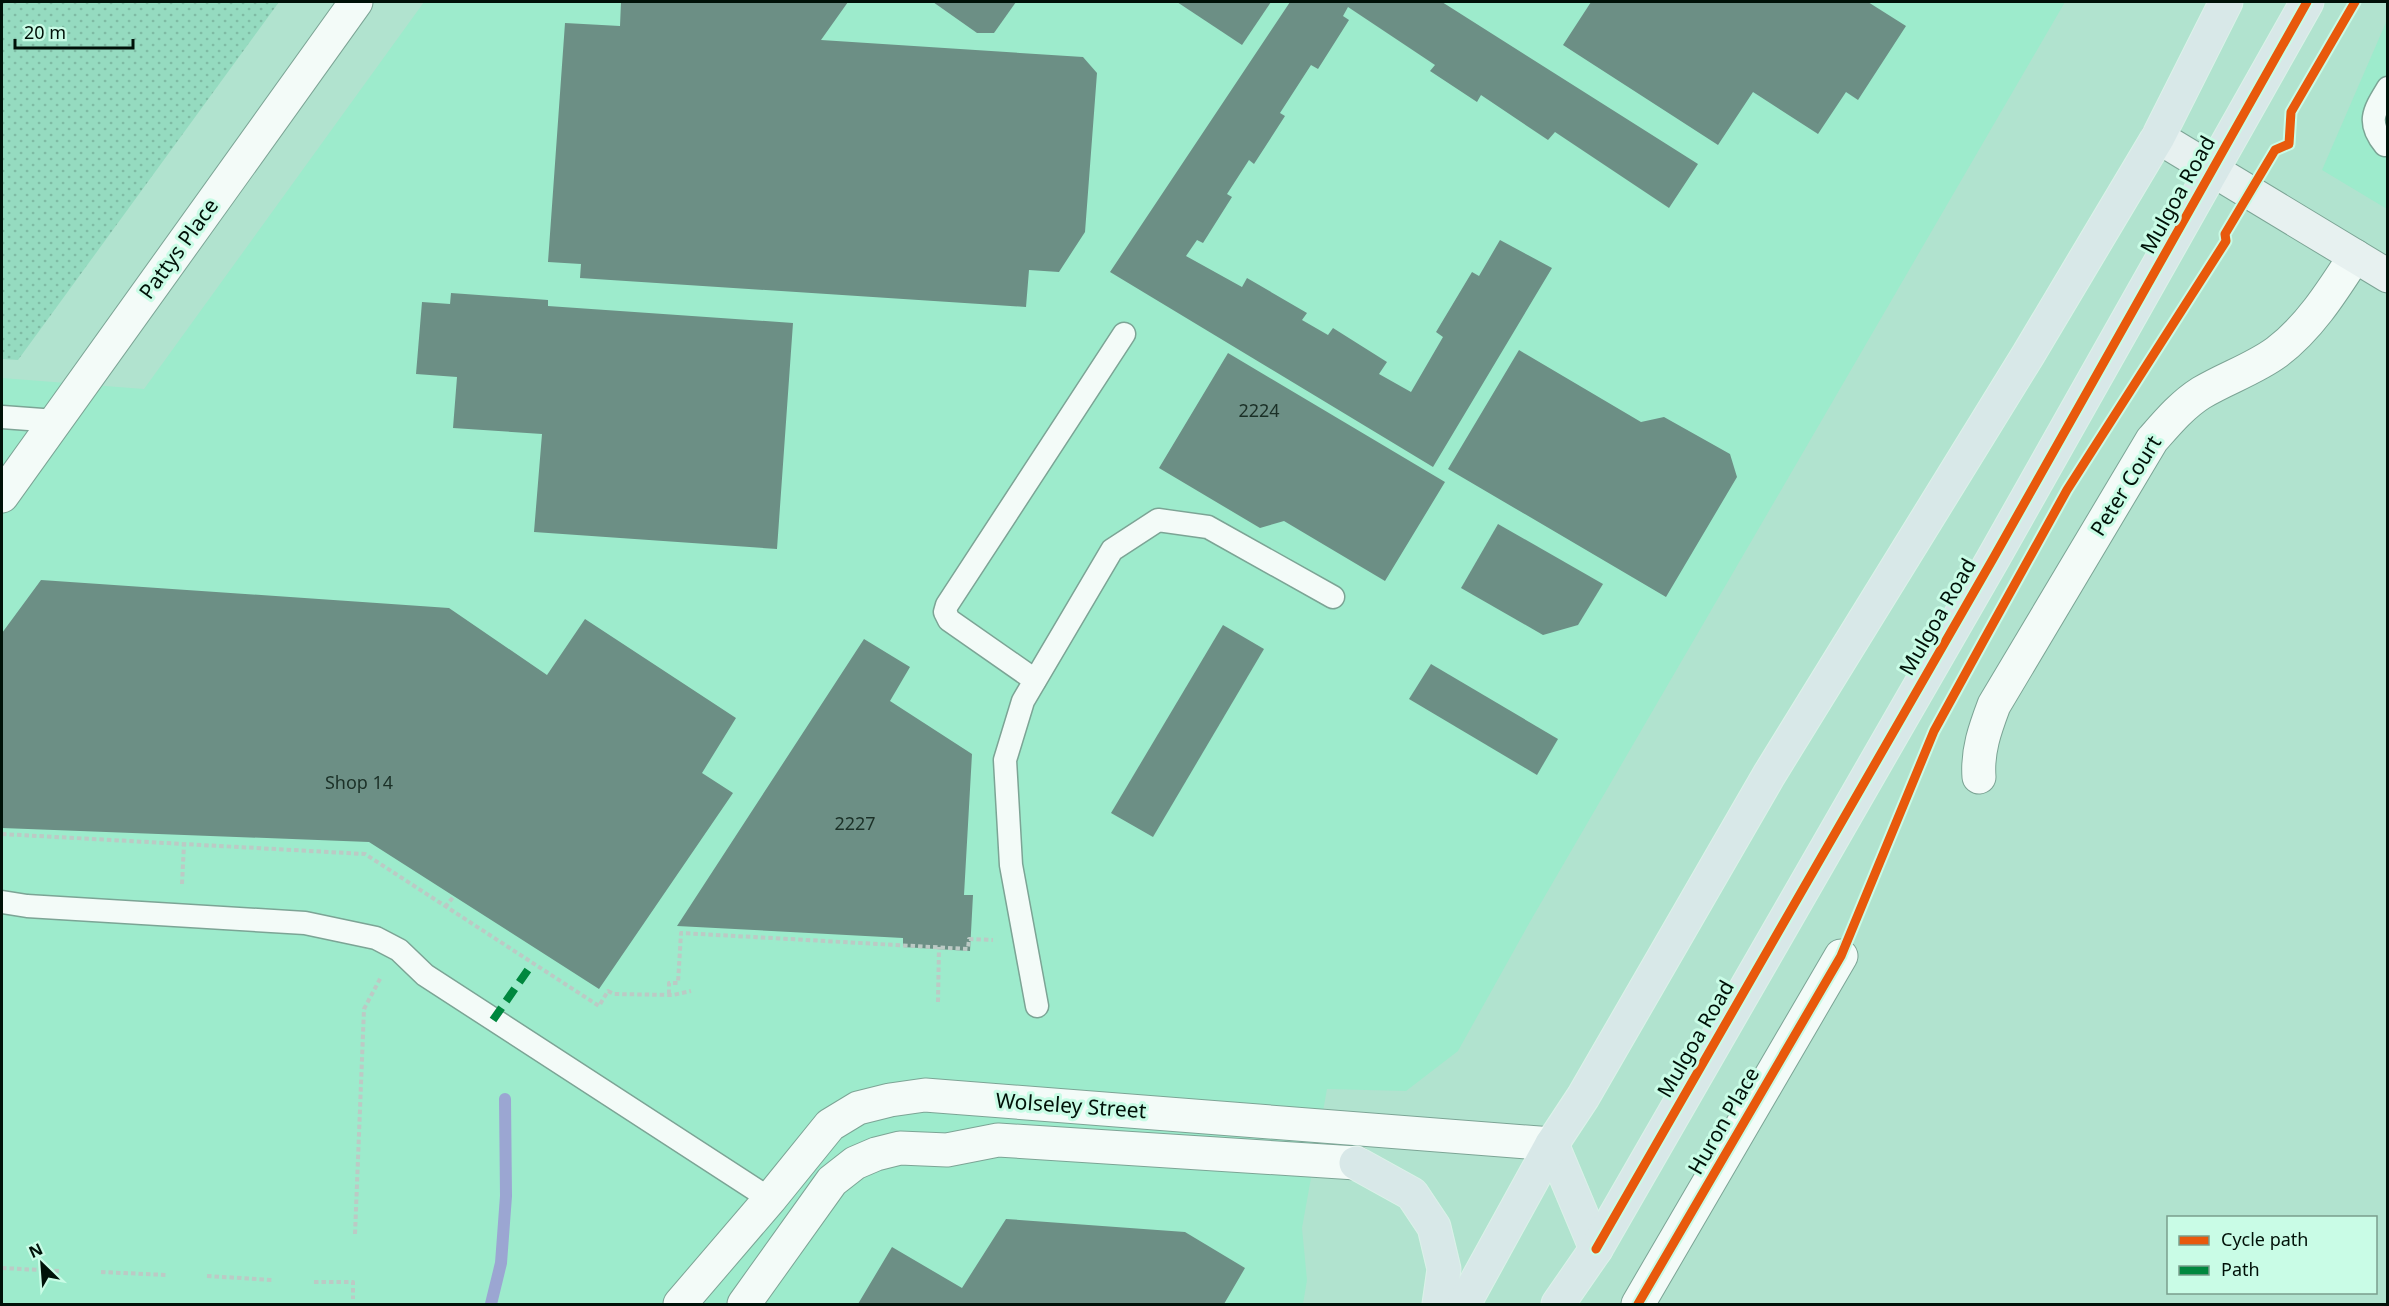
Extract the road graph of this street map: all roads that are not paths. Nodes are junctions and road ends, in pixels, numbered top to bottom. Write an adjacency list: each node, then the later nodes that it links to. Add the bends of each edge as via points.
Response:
1 (356, 2): 12 (street, Pattys Place)
2 (2226, 2): 5 (main road)
3 (2307, 2): 7 (main road, Mulgoa Road)
4 (2388, 88): 6 (lane, via 2373,119)
5 (2158, 137): 7 (street); 20 (main road, via 1769,775)
6 (2385, 145)
7 (2213, 169): 8 (street); 23 (main road, Mulgoa Road)
8 (2355, 256): 9 (street); 16 (street, Peter Court, via 2325,300 2277,352 2200,393 2152,440 1994,705 1983,733)
9 (2388, 276)
10 (1124, 334): 15 (lane, via 945,612 949,620)
11 (2, 417): 12 (lane)
12 (56, 421): 13 (street, Pattys Place)
13 (2, 496)
14 (1333, 597): 15 (lane, via 1208,527 1158,520 1112,550)
15 (1035, 680): 19 (lane, via 1023,701 1005,760 1011,866)
16 (1979, 777)
17 (2, 902): 22 (lane, via 305,923 376,938 399,950 425,975)
18 (1841, 956): 29 (street, Huron Place)
19 (1037, 1006)
20 (1552, 1144): 22 (street, Wolseley Street, via 925,1095 858,1108 830,1125); 23 (main road); 27 (main road)
21 (1356, 1163): 25 (street, Wolseley Street, via 998,1140 946,1150 900,1148 855,1163 832,1181); 26 (main road, via 1412,1194 1434,1227 1444,1269)
22 (770, 1199): 24 (street, Wolseley Street)
23 (1596, 1249): 28 (main road, Mulgoa Road)
24 (680, 1305)
25 (744, 1305)
26 (1439, 1305)
27 (1464, 1305)
28 (1558, 1305)
29 (1638, 1305)

